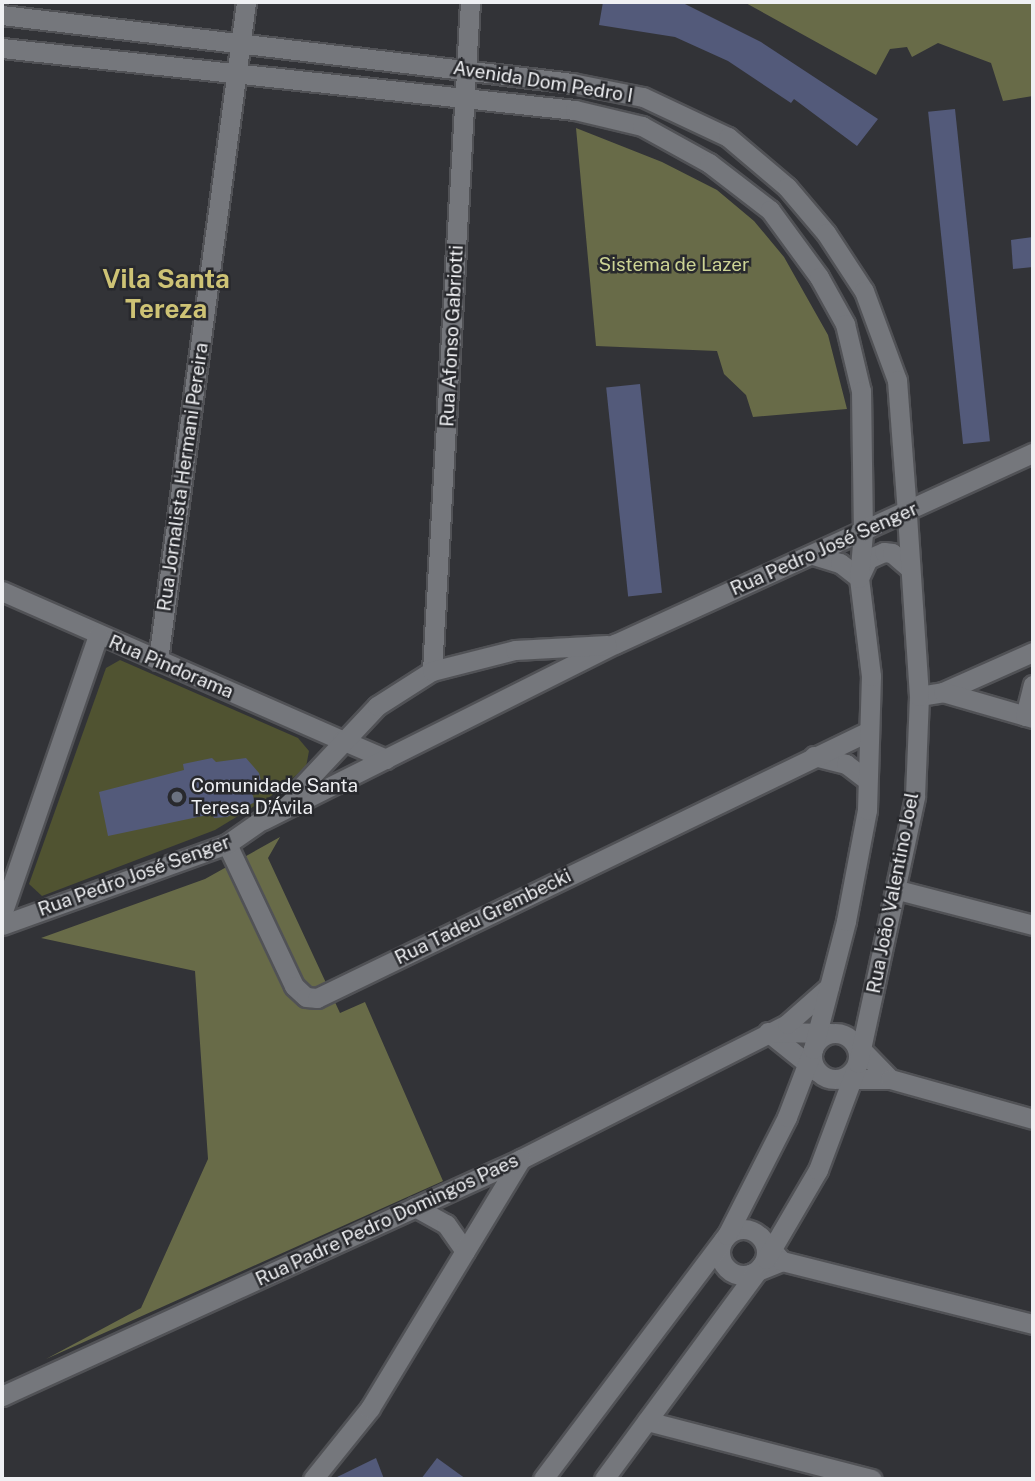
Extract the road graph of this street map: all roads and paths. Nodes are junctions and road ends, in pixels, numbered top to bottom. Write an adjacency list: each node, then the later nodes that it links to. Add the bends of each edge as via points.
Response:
1 (246, 2): 4 (street, Rua Jornalista Hermani Pereira)
2 (470, 2): 6 (street, Rua Afonso Gabriotti)
3 (2, 15): 4 (street, Avenida Dom Pedro I)
4 (242, 42): 6 (street, Avenida Dom Pedro I); 7 (street, Rua Jornalista Hermani Pereira)
5 (2, 48): 7 (street, Avenida Dom Pedro I)
6 (467, 70): 8 (street, Rua Afonso Gabriotti); 10 (street, Avenida Dom Pedro I, via 643,97 728,137 787,187 852,271 884,337 897,380)
7 (238, 74): 8 (street, Avenida Dom Pedro I); 20 (street, Rua Jornalista Hermani Pereira)
8 (467, 99): 11 (street, Avenida Dom Pedro I, via 575,110 642,125 709,163 770,210 819,277 845,324 861,391); 21 (street, Rua Afonso Gabriotti)
9 (1033, 453): 10 (street, Rua Pedro José Senger)
10 (907, 513): 11 (street, Rua Pedro José Senger); 13 (street, Rua João Valentino Joel)
11 (863, 533): 12 (street, Rua Pedro José Senger); 14 (street)
12 (813, 555): 14 (street, via 840,563); 17 (street, Rua Pedro José Senger)
13 (909, 568): 14 (street, via 884,552 868,559); 25 (street, Rua João Valentino Joel)
14 (859, 578): 28 (street, via 871,676)
15 (2, 591): 16 (street, Rua Pindorama)
16 (98, 635): 20 (street, Rua Pindorama); 36 (street)
17 (615, 644): 18 (street, Rua Pedro José Senger); 23 (street, Rua Pedro José Senger)
18 (515, 650): 21 (street, Rua Pedro José Senger); 23 (street, via 531,673)
19 (1033, 652): 24 (street)
20 (158, 660): 29 (street, Rua Pindorama)
21 (432, 671): 27 (street, Rua Pedro José Senger)
22 (1033, 685): 26 (street)
23 (519, 692): 30 (street, Rua Pedro José Senger)
24 (943, 692): 25 (street); 26 (street)
25 (919, 696): 35 (street, Rua João Valentino Joel, via 915,796)
26 (1029, 717)
27 (363, 719): 29 (street, Rua Pedro José Senger); 30 (street, via 363,734)
28 (869, 731): 31 (street, Rua Tadeu Grembecki); 32 (street)
29 (342, 740): 30 (street, Rua Pindorama); 33 (street, Rua Pedro José Senger, via 304,786)
30 (380, 756): 33 (street, Rua Pedro José Senger)
31 (814, 756): 32 (street, via 846,764); 34 (street, Rua Tadeu Grembecki, via 317,998 306,997 294,986)
32 (866, 779): 39 (street, via 867,810)
33 (262, 820): 34 (street, Rua Pedro José Senger)
34 (227, 844): 37 (street, Rua Pedro José Senger)
35 (898, 890): 38 (street); 42 (street, Rua João Valentino Joel)
36 (2, 914)
37 (2, 925)
38 (1033, 925)
39 (830, 987): 40 (street, Rua Padre Pedro Domingos Paes, via 798,1017); 41 (street)
40 (768, 1032): 41 (street, Rua Padre Pedro Domingos Paes); 41 (street); 45 (street, Rua Padre Pedro Domingos Paes)
41 (817, 1050): 42 (street); 42 (street); 47 (street)
42 (852, 1062): 43 (street); 43 (street); 49 (street, Rua João Valentino Joel, via 818,1170)
43 (890, 1079): 44 (street)
44 (1033, 1119)
45 (521, 1159): 46 (street, Rua Padre Pedro Domingos Paes); 48 (street)
46 (415, 1207): 48 (street, via 446,1224); 51 (street, Rua Padre Pedro Domingos Paes)
47 (724, 1240): 49 (street, via 738,1229); 49 (street, via 726,1268); 54 (street)
48 (465, 1251): 53 (street, via 370,1408)
49 (764, 1258): 50 (street); 52 (street, Rua João Valentino Joel)
50 (1033, 1324)
51 (2, 1396)
52 (647, 1421): 55 (street, Rua João Valentino Joel); 56 (street)
53 (313, 1479)
54 (543, 1479)
55 (604, 1479)
56 (872, 1479)

